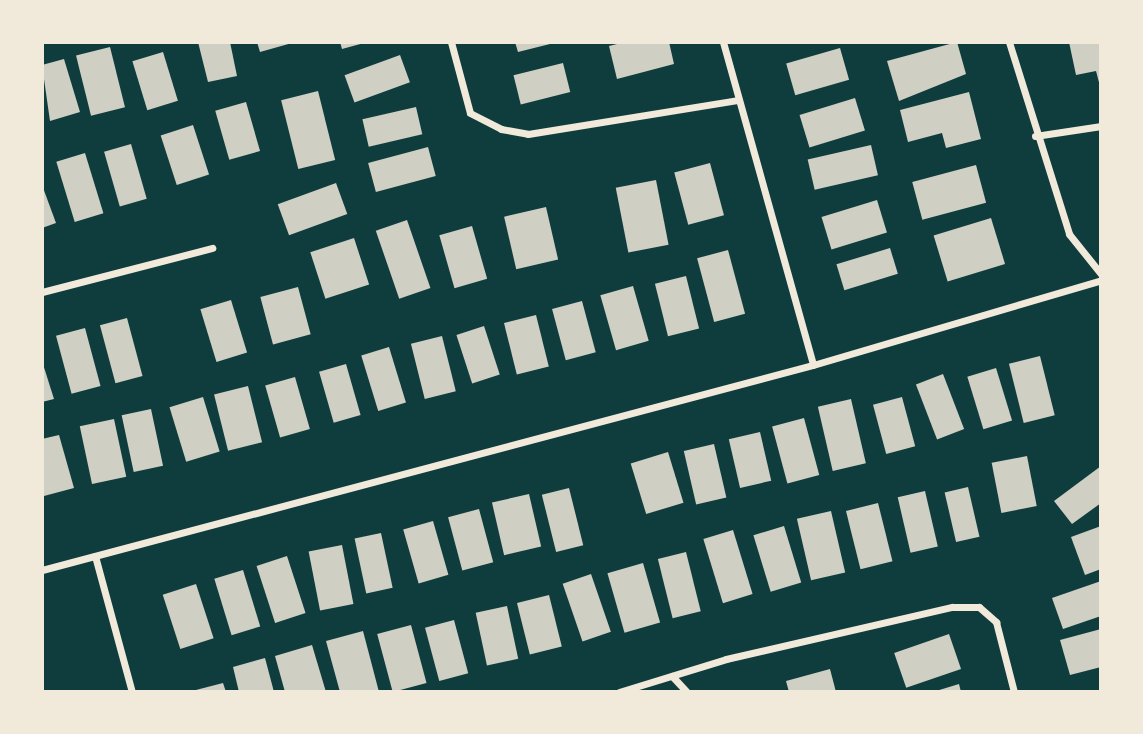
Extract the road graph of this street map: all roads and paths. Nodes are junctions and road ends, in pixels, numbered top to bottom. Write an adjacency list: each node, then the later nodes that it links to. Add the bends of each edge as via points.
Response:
1 (451, 42): 4 (street, via 470,113 501,129 528,134)
2 (723, 42): 4 (street)
3 (1009, 42): 6 (street)
4 (737, 100): 11 (street)
5 (1101, 126): 6 (street)
6 (1035, 136): 8 (street, via 1069,234)
7 (212, 248): 10 (street)
8 (1101, 274)
9 (1101, 280): 11 (street)
10 (42, 292)
11 (813, 365): 12 (street)
12 (95, 556): 13 (street); 15 (street)
13 (42, 570)
14 (672, 676): 16 (street); 17 (street); 18 (street, via 952,607 979,607 996,622)
15 (132, 692)
16 (619, 692)
17 (687, 692)
18 (1014, 692)

